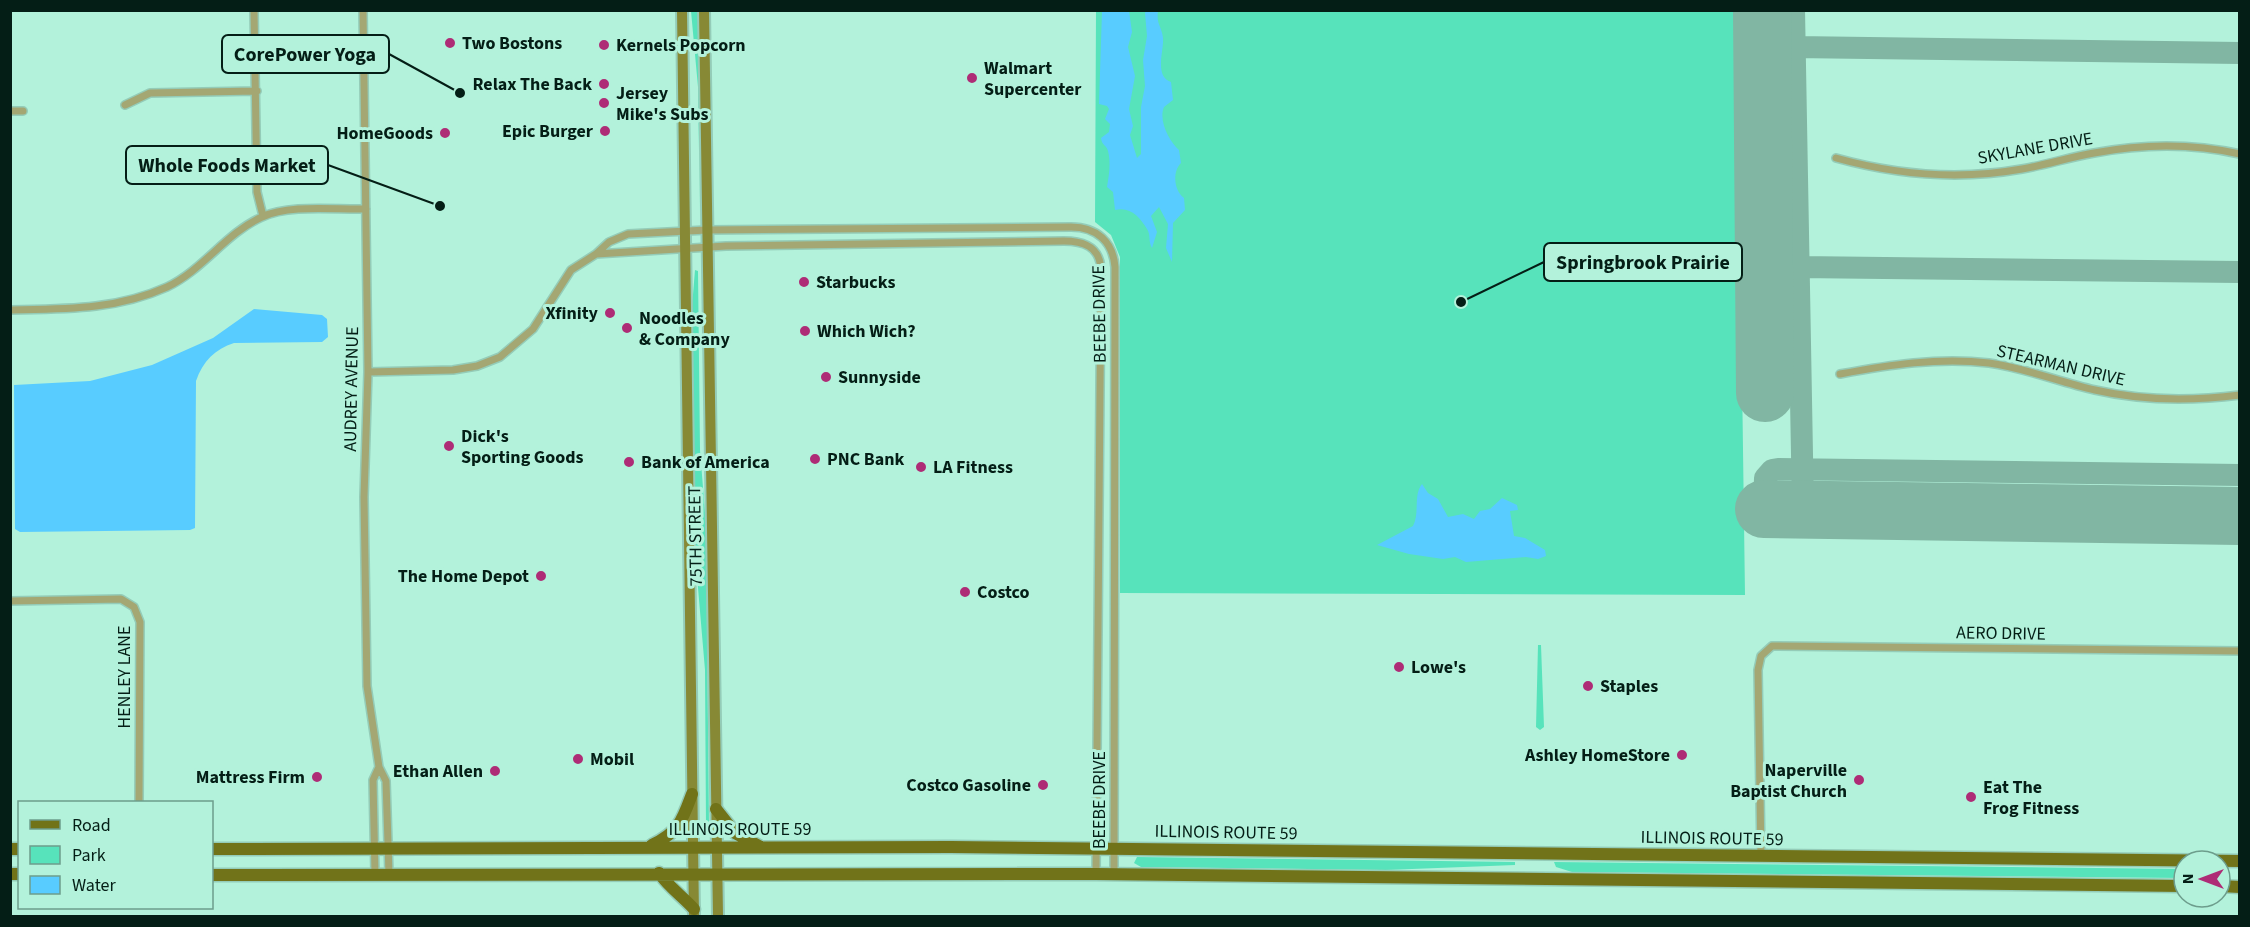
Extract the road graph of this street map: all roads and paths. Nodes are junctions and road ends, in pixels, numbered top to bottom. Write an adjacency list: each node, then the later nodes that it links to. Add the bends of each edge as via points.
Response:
1 (254, 10): 5 (street)
2 (363, 10): 11 (street, AUDREY AVENUE)
3 (682, 10): 14 (main road, 75TH STREET)
4 (704, 10): 13 (main road, 75TH STREET)
5 (257, 91): 6 (street, via 150,93); 12 (street, via 257,192)
6 (125, 105)
7 (10, 111): 8 (street)
8 (23, 111)
9 (2240, 154): 10 (street, SKYLANE DRIVE, via 2196,147 2142,147 2092,153 2021,169 1942,175 1895,171)
10 (1836, 158)
11 (366, 209): 12 (street, via 290,210); 19 (street, AUDREY AVENUE)
12 (263, 216): 18 (street, via 242,228 185,276 149,294 90,308)
13 (707, 230): 14 (street, BEEBE DRIVE); 15 (main road, 75TH STREET); 36 (street, BEEBE DRIVE, via 1076,226 1094,231 1109,244 1115,267)
14 (684, 231): 16 (main road, 75TH STREET); 17 (street, BEEBE DRIVE, via 628,234 609,242)
15 (708, 247): 16 (street, BEEBE DRIVE); 27 (main road, 75TH STREET); 35 (street, BEEBE DRIVE, via 1070,241 1085,243 1095,251 1101,268)
16 (684, 248): 17 (street, BEEBE DRIVE); 25 (main road, 75TH STREET)
17 (596, 254): 19 (street, BEEBE DRIVE, via 571,270 533,329 500,357 465,369)
18 (10, 310)
19 (368, 372): 24 (street, AUDREY AVENUE, via 364,497 366,671)
20 (1840, 374): 21 (street, STEARMAN DRIVE, via 1922,362 1962,361 2017,368 2092,389 2142,397 2198,399)
21 (2240, 395)
22 (10, 601): 26 (street, HENLEY LANE, via 121,599 134,607 140,622)
23 (2240, 651): 37 (street, AERO DRIVE, via 1782,645 1764,652 1758,670)
24 (379, 766): 28 (street, AUDREY AVENUE, via 373,780); 29 (street, AUDREY AVENUE, via 386,782)
25 (692, 794): 30 (main road, via 680,827); 31 (main road, 75TH STREET)
26 (139, 801)
27 (716, 808): 32 (main road, 75TH STREET); 33 (main road, via 735,833)
28 (374, 848): 29 (main road, ILLINOIS ROUTE 59); 34 (main road, ILLINOIS ROUTE 59); 42 (street, AUDREY AVENUE)
29 (389, 848): 30 (main road, ILLINOIS ROUTE 59); 43 (street, AUDREY AVENUE)
30 (648, 848): 31 (main road, ILLINOIS ROUTE 59)
31 (693, 848): 32 (main road, ILLINOIS ROUTE 59); 40 (main road, 75TH STREET)
32 (717, 848): 33 (main road, ILLINOIS ROUTE 59); 41 (main road, 75TH STREET)
33 (762, 848): 35 (main road, ILLINOIS ROUTE 59)
34 (213, 849)
35 (1097, 849): 36 (main road, ILLINOIS ROUTE 59); 44 (street, BEEBE DRIVE)
36 (1114, 849): 37 (main road, ILLINOIS ROUTE 59); 45 (street, BEEBE DRIVE)
37 (1761, 856): 38 (main road, ILLINOIS ROUTE 59)
38 (2240, 861)
39 (659, 873): 40 (main road); 43 (main road); 48 (main road)
40 (694, 873): 41 (main road); 48 (main road, 75TH STREET)
41 (717, 873): 44 (main road); 49 (main road, 75TH STREET)
42 (375, 874): 43 (main road); 46 (main road)
43 (389, 874)
44 (1096, 874): 45 (main road)
45 (1114, 874): 47 (main road)
46 (213, 875)
47 (2172, 886)
48 (694, 913)
49 (718, 916)

